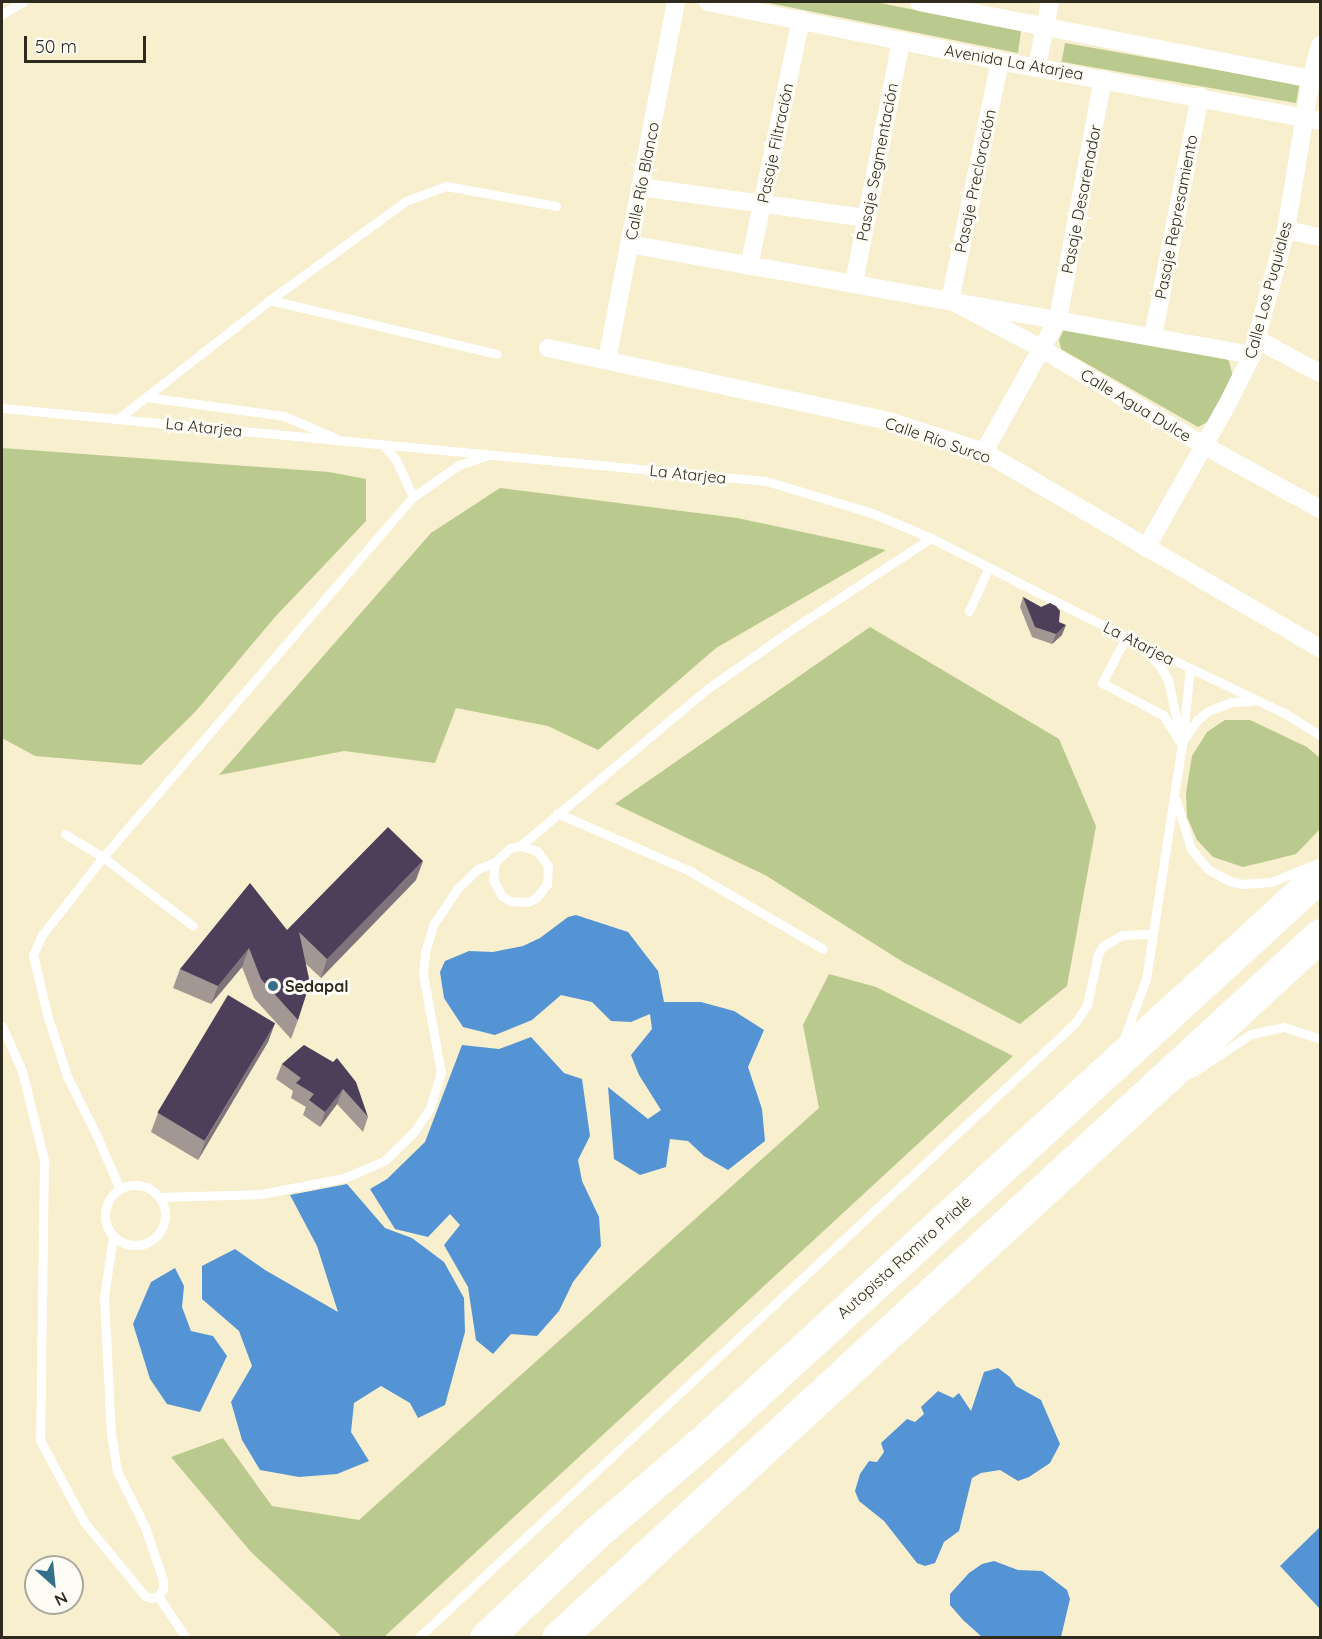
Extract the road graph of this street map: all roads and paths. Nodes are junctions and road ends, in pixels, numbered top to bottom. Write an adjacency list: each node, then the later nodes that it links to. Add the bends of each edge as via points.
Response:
1 (23, 2): 6 (lane)
2 (676, 2): 17 (street, Calle Río Blanco)
3 (708, 2): 7 (street, Avenida La Atarjea)
4 (920, 2): 8 (street)
5 (1050, 2): 8 (street)
6 (2, 14)
7 (801, 19): 9 (street, Avenida La Atarjea); 18 (street, Pasaje Filtración)
8 (1045, 26): 12 (street); 14 (street)
9 (901, 41): 11 (street, Avenida La Atarjea); 20 (street, Pasaje Segmentación)
10 (1320, 45): 14 (street, Calle Los Puquiales)
11 (1000, 61): 12 (street, Avenida La Atarjea); 27 (street, Pasaje Precloración)
12 (1037, 66): 13 (street, Avenida La Atarjea)
13 (1103, 79): 15 (street, Avenida La Atarjea); 28 (street, Pasaje Desarenador)
14 (1316, 80): 16 (street, Calle Los Puquiales)
15 (1200, 97): 16 (street, Avenida La Atarjea); 29 (street, Pasaje Represamiento)
16 (1313, 119): 21 (street, Calle Los Puquiales)
17 (640, 187): 18 (street); 23 (street, Calle Río Blanco)
18 (763, 204): 20 (street); 24 (street, Pasaje Filtración)
19 (556, 206): 26 (lane, via 446,186 431,190 406,201)
20 (866, 218): 25 (street, Pasaje Segmentación)
21 (1286, 230): 22 (street); 30 (street, Calle Los Puquiales)
22 (1320, 237)
23 (629, 244): 24 (street, Calle Agua Dulce); 34 (street, Calle Río Blanco)
24 (749, 266): 25 (street, Calle Agua Dulce)
25 (854, 283): 27 (street, Calle Agua Dulce)
26 (270, 300): 33 (lane); 36 (lane)
27 (951, 300): 28 (street, Calle Agua Dulce); 32 (street, Calle Agua Dulce)
28 (1058, 319): 29 (street, Calle Agua Dulce); 32 (street, Pasaje Desarenador)
29 (1153, 336): 30 (street, Calle Agua Dulce)
30 (1254, 347): 35 (street, Calle Agua Dulce); 40 (street, Calle Los Puquiales)
31 (548, 348): 34 (street, Calle Río Surco)
32 (1042, 349): 40 (street, Calle Agua Dulce); 42 (street, Pasaje Desarenador)
33 (497, 354)
34 (607, 360): 42 (street, Calle Río Surco, via 889,421)
35 (1320, 373)
36 (146, 397): 38 (lane); 39 (lane, via 284,416)
37 (2, 408): 38 (lane, La Atarjea)
38 (119, 418): 39 (lane, La Atarjea)
39 (344, 441): 41 (lane, La Atarjea)
40 (1203, 445): 45 (street, Calle Agua Dulce); 47 (street, Calle Los Puquiales)
41 (384, 446): 43 (lane, La Atarjea); 44 (lane, via 396,460)
42 (984, 452): 47 (street, Calle Río Surco)
43 (494, 454): 44 (lane, via 459,465); 46 (lane, La Atarjea, via 766,482 872,513)
44 (413, 497): 61 (lane)
45 (1320, 509)
46 (931, 538): 48 (lane, La Atarjea); 58 (lane, via 707,689)
47 (1146, 548): 52 (street, Calle Río Surco)
48 (989, 567): 49 (lane); 50 (lane, La Atarjea)
49 (969, 611)
50 (1126, 637): 51 (lane, La Atarjea); 56 (lane, via 1102,683 1163,715)
51 (1136, 642): 53 (lane, La Atarjea); 56 (lane, via 1168,680)
52 (1320, 648)
53 (1190, 668): 54 (lane, La Atarjea); 56 (lane)
54 (1260, 703): 55 (lane, La Atarjea); 56 (lane, via 1232,702 1208,711 1189,730)
55 (1320, 735)
56 (1182, 744): 57 (lane)
57 (1174, 795): 62 (lane, via 1191,849 1208,869 1229,881 1271,882); 66 (lane)
58 (557, 813): 60 (lane); 68 (lane, via 688,870)
59 (65, 834): 61 (lane)
60 (520, 846): 63 (lane, via 501,854); 63 (lane, via 537,851 548,866 547,884 536,898 519,902 502,896 493,880)
61 (103, 857): 65 (lane); 75 (lane, via 42,935 33,955 67,1076)
62 (1320, 861)
63 (495, 862): 76 (lane, via 478,869 458,888 433,925 423,974 441,1073 430,1108 414,1132 384,1161 344,1178 261,1194)
64 (1320, 875): 71 (highway, Autopista Ramiro Prialé)
65 (193, 926)
66 (1151, 934): 71 (lane, via 1146,979 1135,1015); 80 (lane, via 1122,935 1103,946 1087,1005 1075,1023)
67 (1320, 935): 74 (highway)
68 (823, 949)
69 (2, 1026): 78 (lane, via 22,1071 44,1160 40,1440 84,1522 145,1596)
70 (1320, 1039): 72 (lane, via 1284,1028 1251,1034)
71 (1104, 1074): 81 (highway, Autopista Ramiro Prialé, via 716,1429 596,1533)
72 (1183, 1079)
73 (1174, 1085): 74 (lane)
74 (1115, 1124): 82 (highway)
75 (120, 1189): 76 (lane, via 141,1185); 77 (lane, via 110,1198 105,1211 106,1224)
76 (160, 1197): 77 (lane, via 165,1222 149,1242 130,1244)
77 (113, 1236): 78 (lane, via 104,1297 111,1435 117,1471 145,1527 163,1580)
78 (158, 1596): 79 (lane)
79 (186, 1638)
80 (418, 1638)
81 (486, 1638)
82 (558, 1638)

